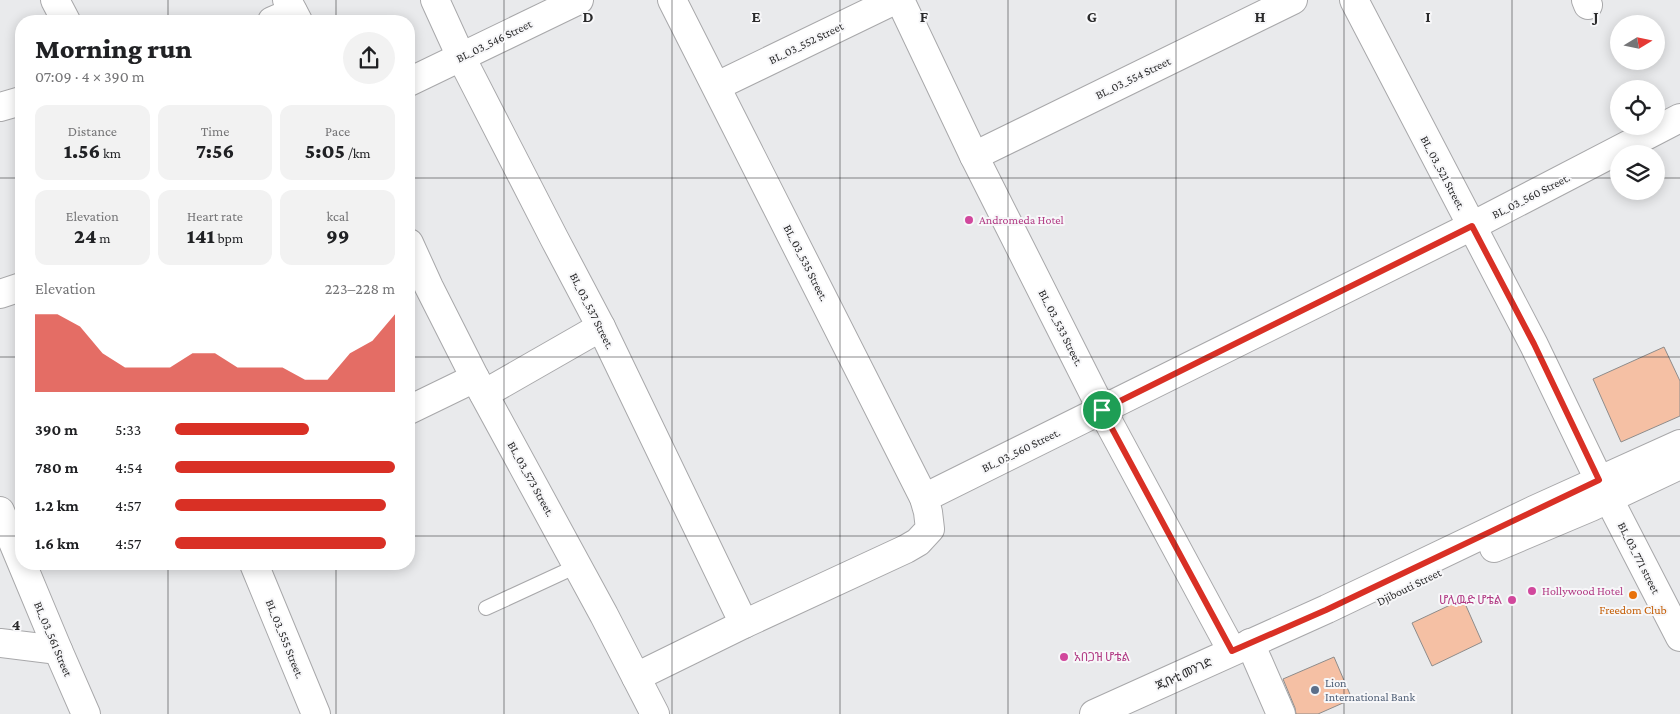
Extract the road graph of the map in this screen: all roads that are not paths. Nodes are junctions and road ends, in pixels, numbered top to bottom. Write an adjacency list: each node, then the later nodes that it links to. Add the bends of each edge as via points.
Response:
1 (56, 0): 9 (street)
2 (435, 0): 10 (street, BL_03_537 Street.)
3 (579, 0): 10 (street, BL_03_546 Street)
4 (672, 0): 12 (street, BL_03_535 Street.)
5 (895, 0): 12 (street, BL_03_552 Street)
6 (900, 0): 16 (street, BL_03_533 Street.)
7 (1292, 0): 16 (street, BL_03_554 Street)
8 (1354, 0): 17 (street, BL_03_521 Street.)
9 (63, 15)
10 (461, 57): 11 (street, BL_03_546 Street); 21 (street, BL_03_537 Street.)
11 (415, 79)
12 (717, 86): 28 (street, BL_03_535 Street.)
13 (15, 102): 14 (street)
14 (0, 106)
15 (1680, 118): 17 (street, BL_03_560 Street.)
16 (974, 156): 24 (street, BL_03_533 Street.)
17 (1472, 226): 24 (street, BL_03_560 Street.); 27 (street, BL_03_521 Street.)
18 (415, 256): 22 (street, BL_03_573 Street.)
19 (15, 289): 20 (street)
20 (0, 294)
21 (601, 327): 22 (street); 35 (street, BL_03_537 Street.)
22 (479, 386): 23 (street); 31 (street, BL_03_573 Street.)
23 (415, 408)
24 (1102, 410): 28 (street, BL_03_560 Street.); 39 (street, BL_03_533 Street.)
25 (1680, 444): 27 (street)
26 (1680, 465): 27 (street)
27 (1604, 489): 36 (street, BL_03_771 street); 39 (street, ጂቡቲ መንገድ, via 1326,610)
28 (924, 498): 35 (street, BL_03_535 Street., via 930,529 918,542)
29 (0, 511): 30 (street, BL_03_561 Street)
30 (15, 547)
31 (578, 566): 34 (lane); 40 (street, BL_03_573 Street.)
32 (25, 570): 38 (street, BL_03_561 Street)
33 (256, 570): 42 (street, BL_03_555 Street.)
34 (486, 608)
35 (744, 624): 40 (street)
36 (1680, 637)
37 (0, 643): 38 (street)
38 (58, 650): 41 (street, BL_03_561 Street)
39 (1247, 651): 44 (street, ጂቡቲ መንገድ); 45 (street); 46 (street, BL_03_533 Street.)
40 (636, 677): 43 (street, BL_03_573 Street.)
41 (86, 714)
42 (316, 714)
43 (655, 714)
44 (1094, 714)
45 (1140, 714)
46 (1281, 714)

